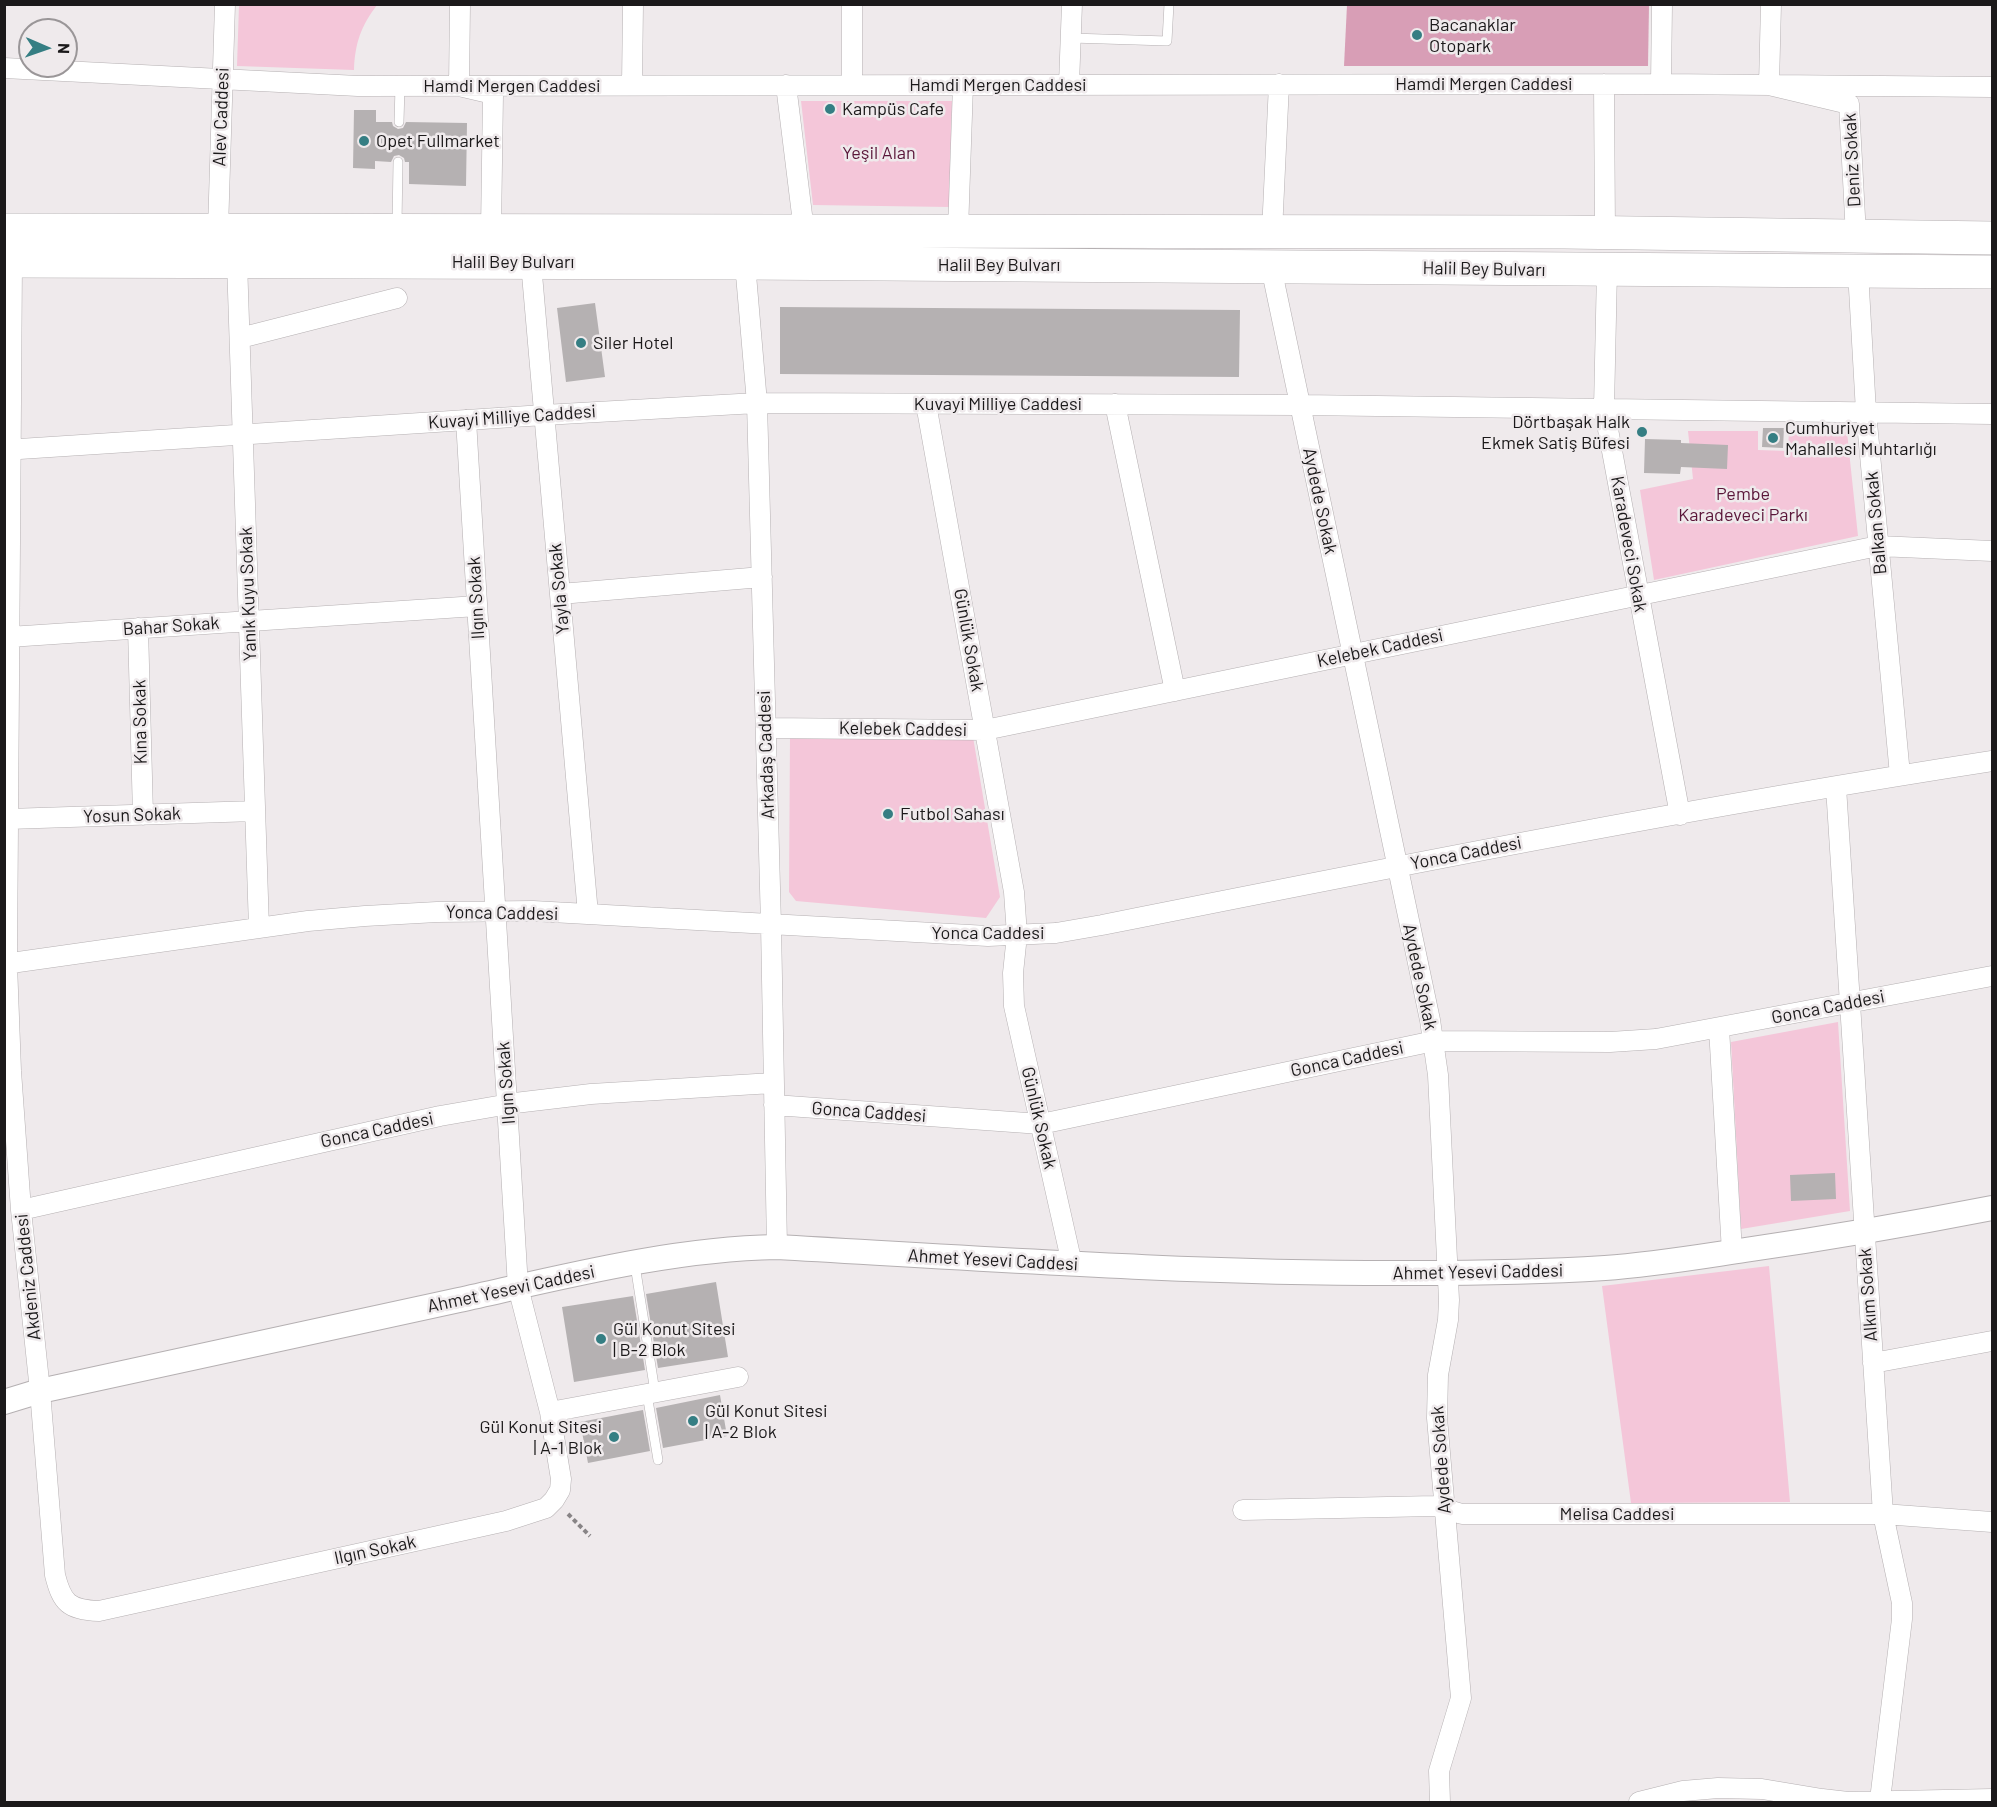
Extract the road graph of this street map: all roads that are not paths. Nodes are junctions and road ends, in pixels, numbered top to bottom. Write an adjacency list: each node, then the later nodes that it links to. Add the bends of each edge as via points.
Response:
1 (225, 4): 11 (street, Alev Caddesi)
2 (460, 4): 22 (street)
3 (633, 4): 16 (street)
4 (852, 4): 18 (street)
5 (1072, 4): 9 (street)
6 (1169, 4): 9 (lane, via 1167,40)
7 (1662, 4): 15 (street)
8 (1771, 4): 20 (street)
9 (1071, 38): 12 (street)
10 (4, 68): 11 (street, Hamdi Mergen Caddesi)
11 (222, 79): 21 (street, Hamdi Mergen Caddesi); 27 (street, Alev Caddesi)
12 (1069, 84): 13 (street, Hamdi Mergen Caddesi); 19 (street, Hamdi Mergen Caddesi)
13 (1279, 84): 14 (street, Hamdi Mergen Caddesi); 32 (street)
14 (1604, 84): 15 (street, Hamdi Mergen Caddesi); 33 (street)
15 (1660, 84): 20 (street, Hamdi Mergen Caddesi)
16 (632, 85): 17 (street, Hamdi Mergen Caddesi); 22 (street, Hamdi Mergen Caddesi)
17 (786, 85): 18 (street, Hamdi Mergen Caddesi); 30 (street)
18 (852, 85): 19 (street, Hamdi Mergen Caddesi)
19 (963, 85): 31 (street)
20 (1769, 85): 23 (street, Hamdi Mergen Caddesi); 34 (street, Deniz Sokak, via 1849,104)
21 (400, 86): 22 (street, Hamdi Mergen Caddesi); 24 (lane)
22 (459, 86): 29 (street, via 493,94)
23 (1992, 87)
24 (399, 122)
25 (398, 162): 28 (lane)
26 (4, 230): 27 (highway, Halil Bey Bulvarı)
27 (218, 230): 28 (highway, Halil Bey Bulvarı)
28 (397, 230): 29 (highway, Halil Bey Bulvarı)
29 (491, 230): 30 (highway, Halil Bey Bulvarı)
30 (804, 231): 31 (highway, Halil Bey Bulvarı)
31 (958, 231): 32 (highway, Halil Bey Bulvarı)
32 (1272, 232): 33 (highway, Halil Bey Bulvarı)
33 (1605, 232): 34 (highway, Halil Bey Bulvarı)
34 (1857, 236): 35 (highway, Halil Bey Bulvarı)
35 (1992, 238)
36 (8, 261): 37 (highway, Halil Bey Bulvarı); 56 (street, Akdeniz Caddesi)
37 (237, 261): 38 (highway, Halil Bey Bulvarı); 45 (street, Yanık Kuyu Sokak)
38 (531, 263): 39 (highway, Halil Bey Bulvarı); 53 (street, Yayla Sokak)
39 (745, 263): 40 (highway, Halil Bey Bulvarı); 46 (street, Arkadaş Caddesi)
40 (1271, 267): 41 (highway, Halil Bey Bulvarı); 49 (street, Aydede Sokak)
41 (1607, 270): 42 (highway, Halil Bey Bulvarı); 50 (street, Karadeveci Sokak)
42 (1858, 271): 43 (highway, Halil Bey Bulvarı); 51 (street, Balkan Sokak)
43 (1992, 272)
44 (397, 298): 45 (street)
45 (240, 338): 55 (street, Yanık Kuyu Sokak)
46 (757, 403): 47 (street, Kuvayi Milliye Caddesi); 53 (street, Kuvayi Milliye Caddesi); 59 (street, Arkadaş Caddesi)
47 (926, 404): 48 (street, Kuvayi Milliye Caddesi); 69 (street, Günlük Sokak)
48 (1115, 404): 49 (street, Kuvayi Milliye Caddesi); 67 (street)
49 (1300, 405): 50 (street, Kuvayi Milliye Caddesi); 66 (street, Aydede Sokak)
50 (1604, 408): 51 (street, Kuvayi Milliye Caddesi); 61 (street, Karadeveci Sokak)
51 (1866, 412): 52 (street, Kuvayi Milliye Caddesi); 57 (street, Balkan Sokak)
52 (1992, 414)
53 (544, 415): 54 (street, Kuvayi Milliye Caddesi); 60 (street, Yayla Sokak)
54 (466, 420): 55 (street, Kuvayi Milliye Caddesi); 62 (street, Ilgın Sokak)
55 (243, 435): 56 (street, Kuvayi Milliye Caddesi); 63 (street, Yanık Kuyu Sokak)
56 (8, 450): 65 (street, Akdeniz Caddesi)
57 (1878, 546): 58 (street, Kelebek Caddesi); 61 (street, Kelebek Caddesi); 71 (street, Balkan Sokak)
58 (1992, 551)
59 (762, 577): 60 (street); 68 (street, Arkadaş Caddesi)
60 (560, 594): 79 (street, Yayla Sokak)
61 (1638, 595): 66 (street, Kelebek Caddesi); 74 (street, Karadeveci Sokak)
62 (477, 606): 63 (street, Bahar Sokak); 78 (street, Ilgın Sokak)
63 (249, 621): 64 (street, Bahar Sokak); 73 (street, Yanık Kuyu Sokak)
64 (138, 628): 65 (street, Bahar Sokak); 75 (street, Kına Sokak)
65 (8, 633): 76 (street, Akdeniz Caddesi)
66 (1353, 654): 67 (street, Kelebek Caddesi); 77 (street, Aydede Sokak)
67 (1175, 691): 69 (street, Kelebek Caddesi)
68 (766, 728): 69 (street, Kelebek Caddesi); 80 (street, Arkadaş Caddesi)
69 (985, 730): 82 (street, Günlük Sokak, via 1014,892)
70 (1992, 761): 71 (street, Yonca Caddesi)
71 (1900, 775): 72 (street, Yonca Caddesi)
72 (1836, 787): 74 (street, Yonca Caddesi); 85 (street, Alkım Sokak)
73 (255, 811): 75 (street, Yosun Sokak); 81 (street, Yanık Kuyu Sokak)
74 (1680, 814): 77 (street, Yonca Caddesi)
75 (143, 815): 76 (street, Yosun Sokak)
76 (8, 819): 83 (street, Akdeniz Caddesi)
77 (1397, 866): 82 (street, Yonca Caddesi, via 1102,925); 87 (street, Aydede Sokak)
78 (495, 911): 79 (street, Yonca Caddesi); 81 (street, Yonca Caddesi, via 365,916); 90 (street, Ilgın Sokak)
79 (588, 914): 80 (street, Yonca Caddesi)
80 (771, 925): 82 (street, Yonca Caddesi); 88 (street, Arkadaş Caddesi)
81 (259, 928): 83 (street, Yonca Caddesi)
82 (1017, 935): 91 (street, Günlük Sokak, via 1014,1006)
83 (6, 964): 93 (street, Akdeniz Caddesi)
84 (1992, 976): 85 (street, Gonca Caddesi)
85 (1850, 1003): 86 (street, Gonca Caddesi); 94 (street, Alkım Sokak)
86 (1719, 1028): 87 (street, Gonca Caddesi, via 1633,1041); 96 (street)
87 (1434, 1041): 91 (street, Gonca Caddesi); 99 (street, Aydede Sokak)
88 (774, 1083): 89 (street, Arkadaş Caddesi); 90 (street, Gonca Caddesi, via 591,1094)
89 (774, 1105): 91 (street, Gonca Caddesi); 95 (street, Arkadaş Caddesi)
90 (507, 1106): 93 (street, Gonca Caddesi, via 440,1116); 100 (street, Ilgın Sokak)
91 (1041, 1124): 98 (street, Günlük Sokak)
92 (1992, 1208): 94 (street, Ahmet Yesevi Caddesi)
93 (21, 1209): 104 (street, Akdeniz Caddesi)
94 (1864, 1233): 96 (street, Ahmet Yesevi Caddesi); 102 (street, Alkım Sokak)
95 (777, 1247): 97 (street, Ahmet Yesevi Caddesi); 98 (street, Ahmet Yesevi Caddesi)
96 (1732, 1252): 99 (street, Ahmet Yesevi Caddesi, via 1609,1268)
97 (634, 1262): 100 (street, Ahmet Yesevi Caddesi); 105 (lane)
98 (1072, 1264): 99 (street, Ahmet Yesevi Caddesi, via 1337,1274)
99 (1448, 1273): 109 (street, Aydede Sokak, via 1448,1320 1436,1395)
100 (519, 1287): 104 (street, Ahmet Yesevi Caddesi); 107 (street, Ilgın Sokak)
101 (1992, 1341): 102 (street)
102 (1873, 1363): 111 (street, Alkım Sokak)
103 (738, 1377): 105 (street)
104 (40, 1391): 106 (street, Ahmet Yesevi Caddesi); 113 (street, Akdeniz Caddesi, via 55,1575 64,1600 74,1608 99,1611)
105 (651, 1393): 107 (street); 108 (lane)
106 (4, 1401)
107 (550, 1412): 113 (street, Ilgın Sokak, via 561,1479 560,1490 546,1508)
108 (658, 1460)
109 (1445, 1509): 110 (street, Melisa Caddesi, via 1435,1506); 111 (street, Melisa Caddesi, via 1462,1514); 116 (street, Aydede Sokak, via 1461,1698 1439,1771)
110 (1243, 1510)
111 (1883, 1514): 112 (street, Melisa Caddesi); 115 (street, Alkım Sokak, via 1902,1619)
112 (1992, 1522)
113 (210, 1586)
114 (1992, 1799): 115 (street)
115 (1880, 1800): 117 (street, via 1839,1801 1762,1789 1718,1788 1683,1791)
116 (1440, 1803)
117 (1639, 1803)

